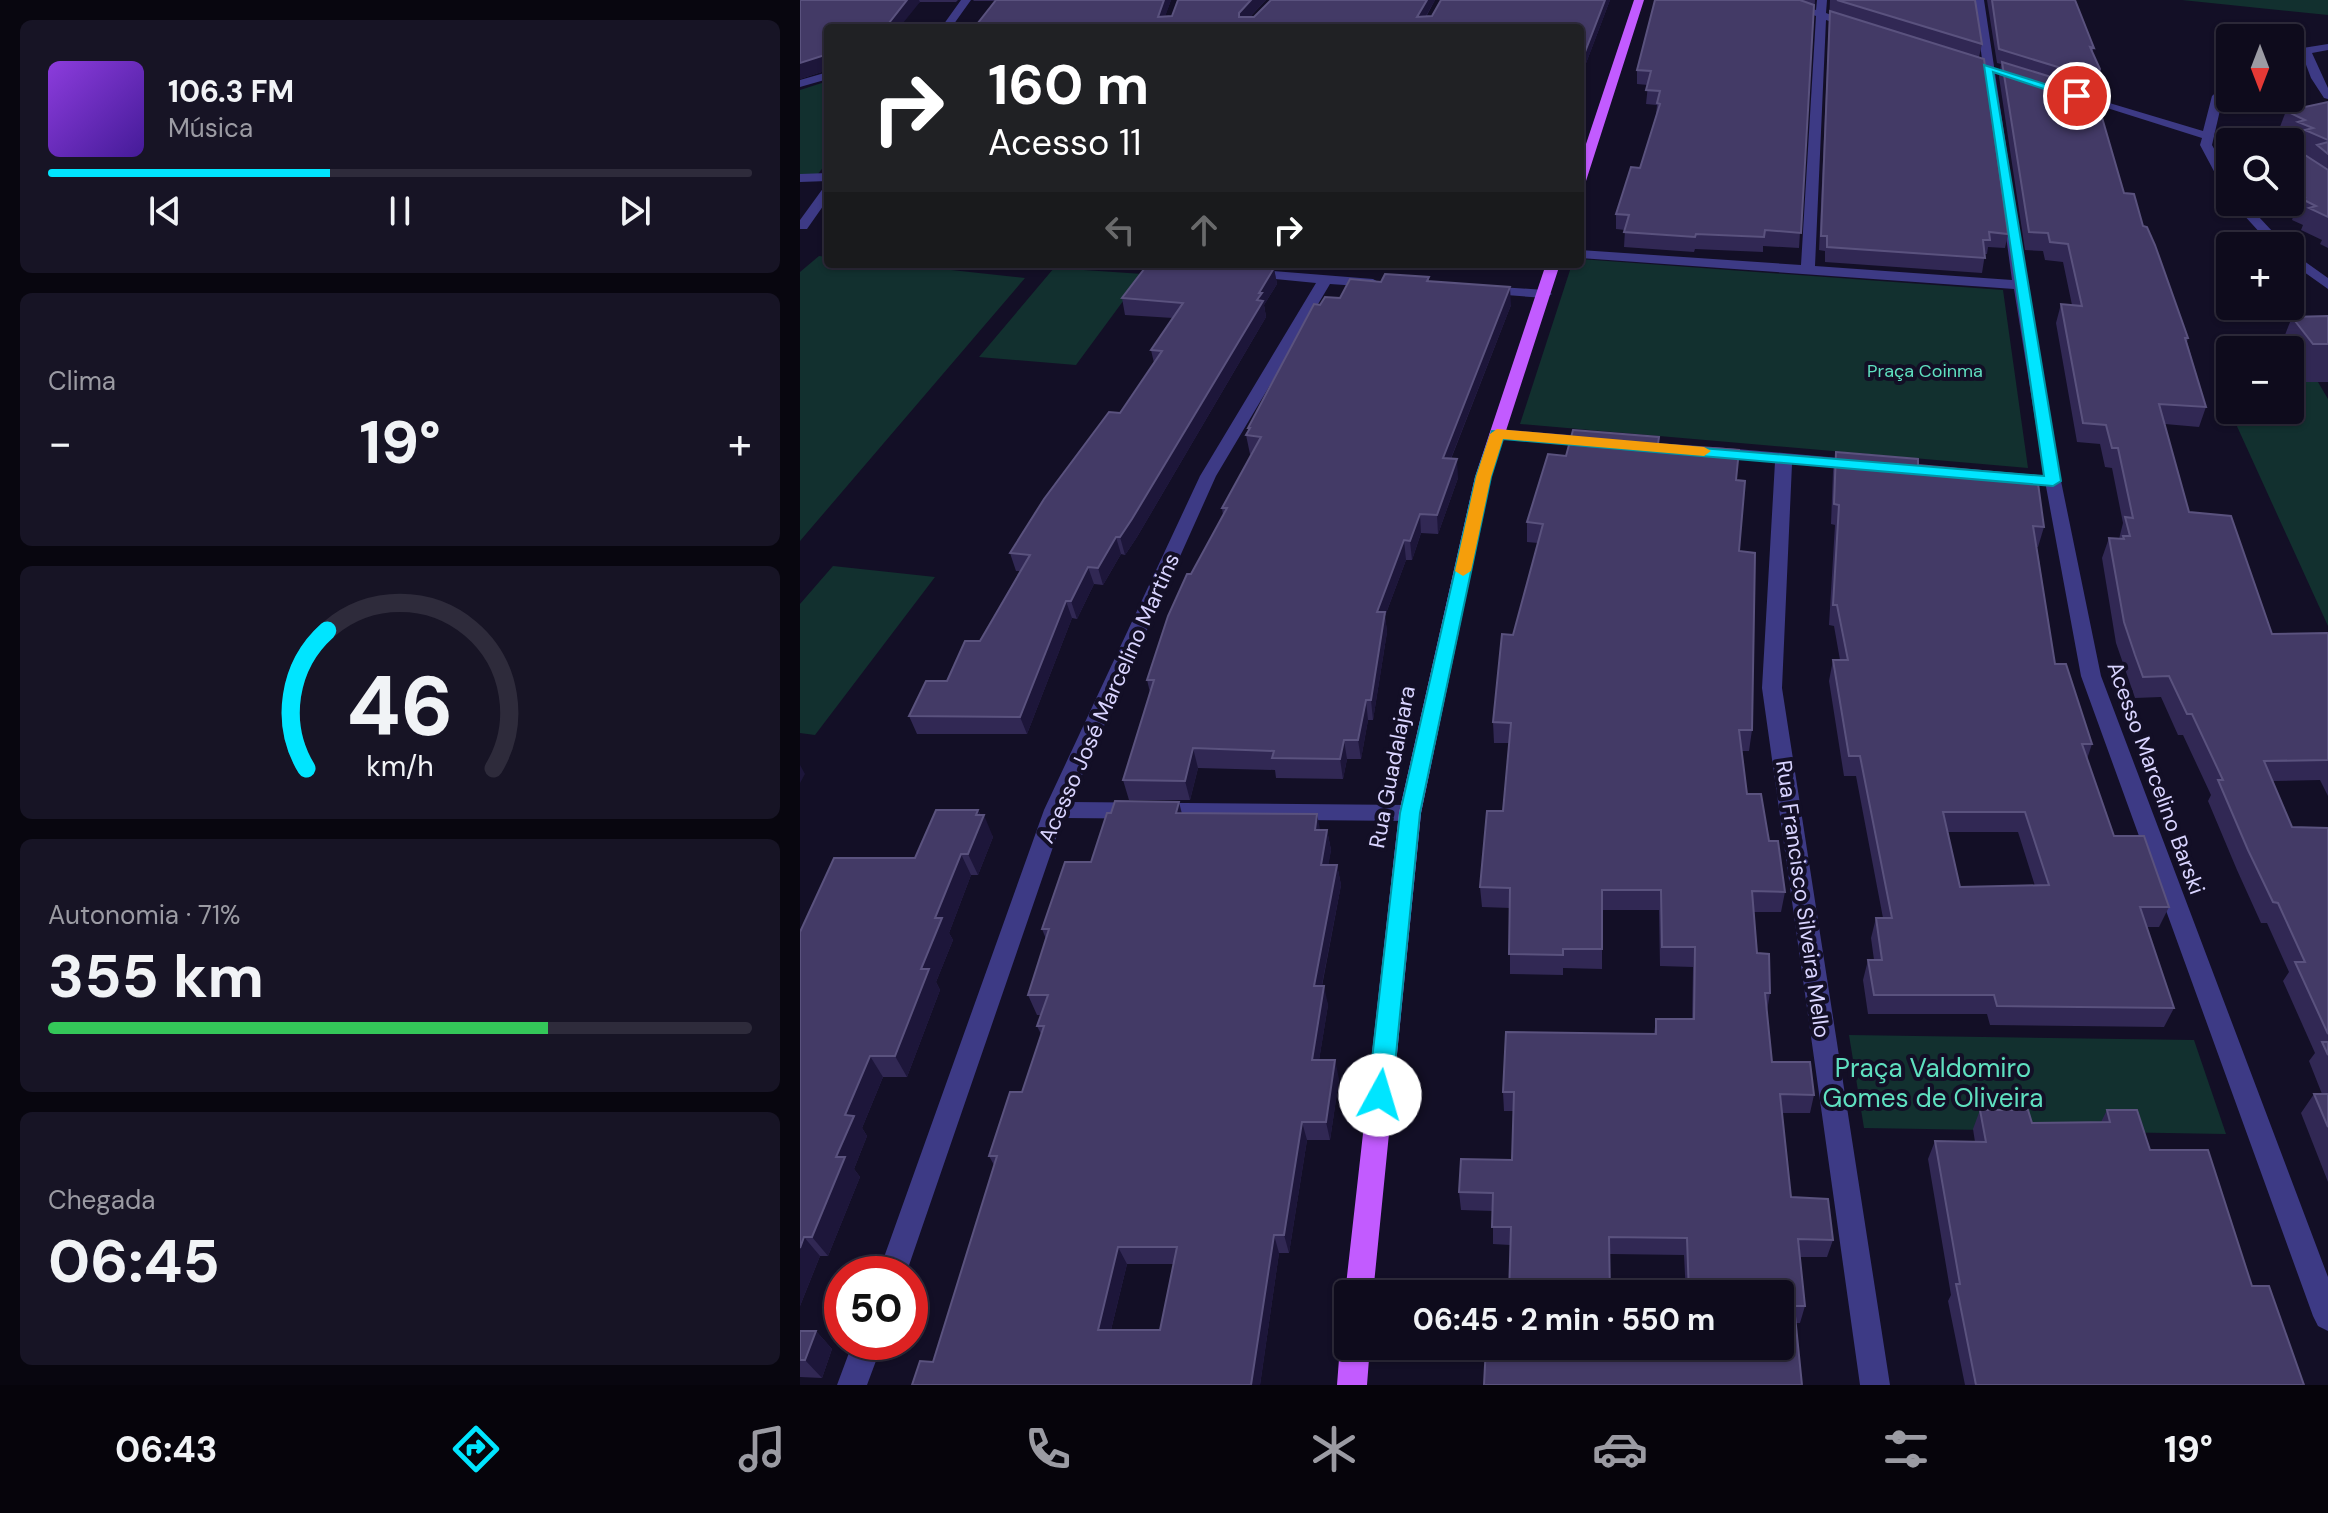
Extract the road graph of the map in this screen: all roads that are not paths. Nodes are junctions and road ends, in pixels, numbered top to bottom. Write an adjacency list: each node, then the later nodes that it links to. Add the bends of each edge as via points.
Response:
1 (966, 0): 7 (street)
2 (1639, 0): 18 (main road)
3 (1776, 0): 6 (street)
4 (1822, 0): 6 (street)
5 (1979, 0): 33 (street, Acesso Marcelino Barski)
6 (1822, 15): 8 (street); 28 (street)
7 (949, 24)
8 (1867, 29)
9 (2328, 47): 10 (street)
10 (2306, 50): 14 (street)
11 (824, 76): 12 (street)
12 (800, 84)
13 (2062, 92): 16 (street)
14 (2328, 96)
15 (2216, 103): 16 (street)
16 (2206, 136): 17 (street)
17 (2216, 166)
18 (1584, 169)
19 (824, 177): 20 (street)
20 (800, 178)
21 (824, 196): 23 (street)
22 (2251, 216): 24 (street)
23 (802, 226)
24 (2266, 232)
25 (1584, 254): 28 (street)
26 (2304, 266): 31 (street)
27 (1552, 268): 35 (main road, Rua Guadalajara)
28 (1808, 270): 33 (street)
29 (1240, 272): 30 (street)
30 (1325, 280): 32 (street); 41 (street, Acesso José Marcelino Martins, via 1208,476)
31 (2326, 282)
32 (1388, 284)
33 (2020, 285): 45 (street, Acesso Marcelino Barski, via 2045,481 2091,676)
34 (1466, 289): 35 (street)
35 (1545, 294): 36 (main road, Rua Guadalajara)
36 (1497, 434): 37 (street); 42 (main road, Rua Guadalajara, via 1483,477)
37 (1609, 443)
38 (1704, 451): 39 (street)
39 (1784, 458): 40 (street); 50 (street, Rua Francisco Silveira Mello, via 1772,688)
40 (1879, 466)
41 (1055, 810): 42 (street); 43 (street, Acesso José Marcelino Martins)
42 (1410, 813): 44 (main road, Rua Guadalajara)
43 (898, 1256)
44 (1360, 1280)
45 (2328, 1316)
46 (861, 1360): 48 (street)
47 (1354, 1360): 49 (main road)
48 (852, 1385)
49 (1352, 1385)
50 (1875, 1385)

